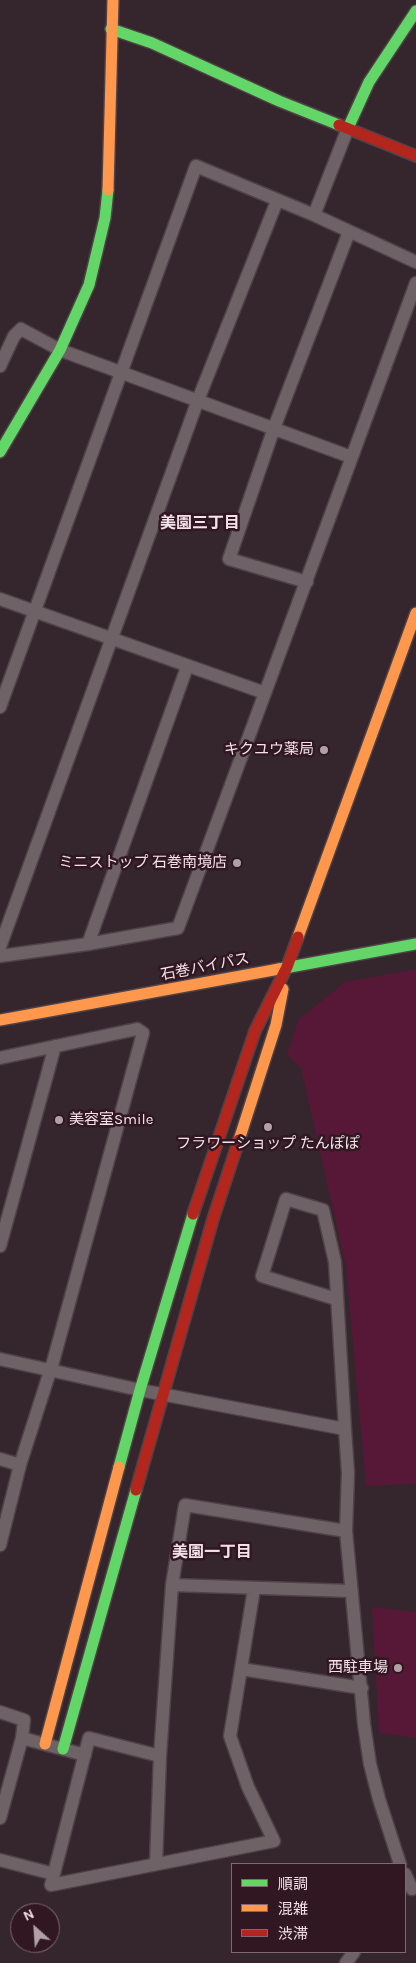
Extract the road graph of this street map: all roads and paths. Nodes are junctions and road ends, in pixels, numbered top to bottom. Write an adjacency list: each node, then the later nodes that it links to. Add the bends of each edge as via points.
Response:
1 (113, 0): 3 (main road)
2 (416, 11): 4 (main road, via 369,82)
3 (111, 30): 4 (main road, via 152,43 279,101); 11 (main road, via 109,181 105,218 89,285)
4 (348, 128): 5 (main road); 7 (street)
5 (416, 156)
6 (277, 201): 7 (street); 13 (street, via 196,166); 14 (street)
7 (314, 215): 8 (street)
8 (349, 232): 9 (street); 15 (street)
9 (416, 262)
10 (416, 283): 17 (street)
11 (60, 350): 12 (street, via 21,328); 13 (street); 16 (main road)
12 (0, 366)
13 (122, 372): 14 (street); 20 (street)
14 (198, 400): 15 (street); 22 (street)
15 (274, 428): 17 (street); 18 (street, via 229,559)
16 (0, 452)
17 (351, 457): 18 (street)
18 (307, 582): 24 (street)
19 (0, 599): 20 (street)
20 (35, 610): 22 (street); 25 (street)
21 (416, 613): 30 (main road)
22 (112, 638): 23 (street); 28 (street)
23 (187, 667): 24 (street); 26 (street)
24 (266, 693): 26 (street, via 178,928)
25 (0, 707)
26 (88, 944): 29 (street)
27 (416, 944): 30 (main road, 石巻バイパス)
28 (0, 947)
29 (0, 956)
30 (287, 967): 31 (main road, 石巻バイパス); 38 (main road, via 255,1031 187,1232); 39 (main road, via 276,1025 213,1218)
31 (0, 1020)
32 (55, 1046): 33 (street); 34 (street); 37 (street, via 136,1029 143,1033)
33 (0, 1058)
34 (0, 1246)
35 (336, 1299): 35 (street, via 262,1276 286,1199 323,1210 335,1262); 40 (street)
36 (0, 1359): 37 (street)
37 (51, 1370): 38 (street); 42 (street)
38 (140, 1390): 39 (street); 52 (main road)
39 (164, 1395): 40 (street); 53 (main road)
40 (345, 1429): 43 (street, via 348,1473)
41 (0, 1459): 42 (street)
42 (20, 1465): 44 (street)
43 (346, 1531): 45 (street, via 185,1505); 47 (street)
44 (0, 1545)
45 (172, 1585): 46 (street); 55 (street)
46 (254, 1589): 47 (street); 48 (street)
47 (351, 1591): 49 (street)
48 (241, 1669): 49 (street); 59 (street, via 230,1736 248,1787 274,1841)
49 (362, 1688): 58 (street, via 370,1764)
50 (0, 1712): 51 (street, via 24,1720)
51 (22, 1738): 52 (street); 56 (street)
52 (45, 1744): 53 (street)
53 (63, 1749): 54 (street)
54 (85, 1755): 55 (street, via 89,1738); 60 (street)
55 (160, 1756): 59 (street)
56 (0, 1818)
57 (0, 1860): 60 (street)
58 (400, 1863)
59 (156, 1864): 60 (street, via 51,1885)
60 (54, 1874)
61 (406, 1877): 62 (street)
62 (411, 1892)

